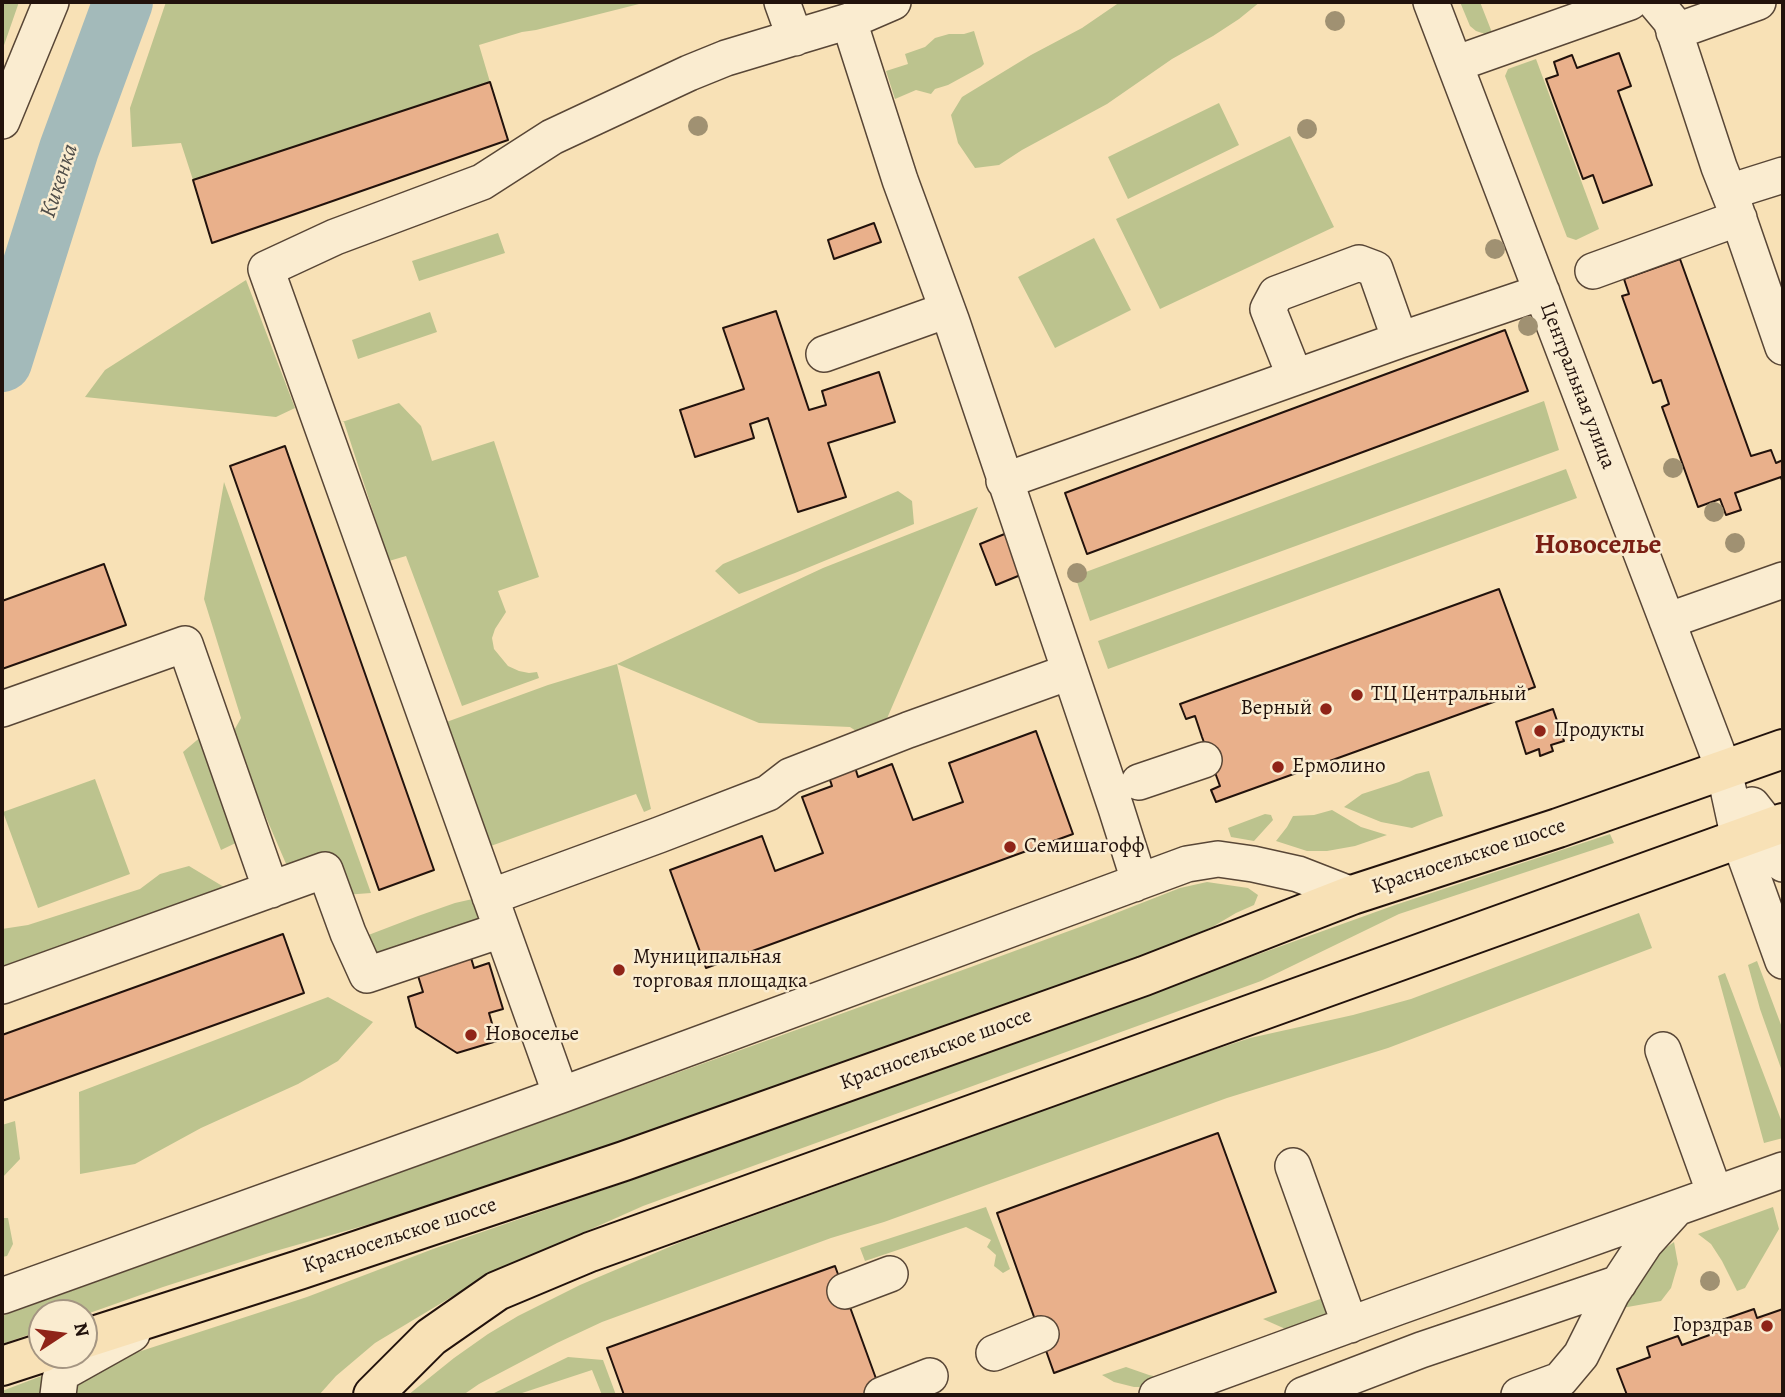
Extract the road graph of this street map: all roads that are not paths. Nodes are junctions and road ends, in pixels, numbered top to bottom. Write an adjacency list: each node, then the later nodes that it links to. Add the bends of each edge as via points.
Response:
1 (51, 2): 12 (street)
2 (782, 2): 10 (street)
3 (893, 2): 8 (street)
4 (1431, 2): 11 (street, Центральная улица)
5 (1630, 2): 11 (street)
6 (1655, 2): 9 (street)
7 (1758, 2): 9 (street)
8 (849, 21): 10 (street); 17 (street)
9 (1674, 32): 14 (street)
10 (795, 37): 36 (street, via 689,73 552,137 482,182 335,237 266,269)
11 (1455, 64): 16 (street, Центральная улица)
12 (2, 121)
13 (1783, 175): 14 (street)
14 (1734, 205): 15 (street); 19 (street)
15 (1593, 271)
16 (1542, 292): 18 (street); 24 (street, Центральная улица)
17 (947, 310): 20 (street); 22 (street)
18 (1400, 340): 21 (street); 21 (street, via 1375,269 1359,264 1349,267 1276,294 1268,309)
19 (1783, 347)
20 (824, 354)
21 (1295, 377): 22 (street)
22 (1004, 481): 25 (street)
23 (1783, 580): 24 (street)
24 (1667, 621): 29 (street, Центральная улица)
25 (1069, 672): 33 (street, via 1135,868); 36 (street, via 908,730 790,776 768,793)
26 (2, 709): 34 (street, via 185,644)
27 (1783, 749): 29 (main road, Красносельское шоссе)
28 (1204, 760): 30 (street)
29 (1724, 770): 31 (street, Центральная улица); 35 (main road, Красносельское шоссе)
30 (1139, 782)
31 (1764, 830): 32 (street); 38 (street); 59 (main road, via 590,1252 497,1291 431,1337)
32 (1783, 864)
33 (1134, 884): 35 (street, via 1187,864 1218,859 1298,874); 41 (street)
34 (271, 890): 37 (street, via 325,870 367,975); 39 (street)
35 (1352, 895): 50 (main road, Красносельское шоссе, via 1144,976 638,1156)
36 (490, 897): 37 (street)
37 (501, 930): 41 (street)
38 (1783, 961)
39 (2, 986)
40 (1663, 1050): 44 (street)
41 (561, 1095): 49 (street)
42 (1293, 1166): 51 (street)
43 (1783, 1170): 44 (street)
44 (1715, 1194): 45 (street)
45 (1676, 1208): 47 (street, via 1644,1243); 51 (street)
46 (890, 1274): 48 (street)
47 (1619, 1283): 62 (street); 63 (street, via 1581,1355 1560,1380)
48 (845, 1291)
49 (2, 1296)
50 (181, 1307): 52 (main road, Красносельское шоссе); 58 (street, via 64,1372)
51 (1350, 1325): 61 (street)
52 (98, 1334)
53 (1041, 1334): 54 (street)
54 (994, 1353)
55 (28, 1358): 56 (main road)
56 (2, 1366)
57 (930, 1376): 60 (street)
58 (58, 1395)
59 (373, 1395)
60 (882, 1395)
61 (1157, 1395)
62 (1303, 1395)
63 (1519, 1395)

